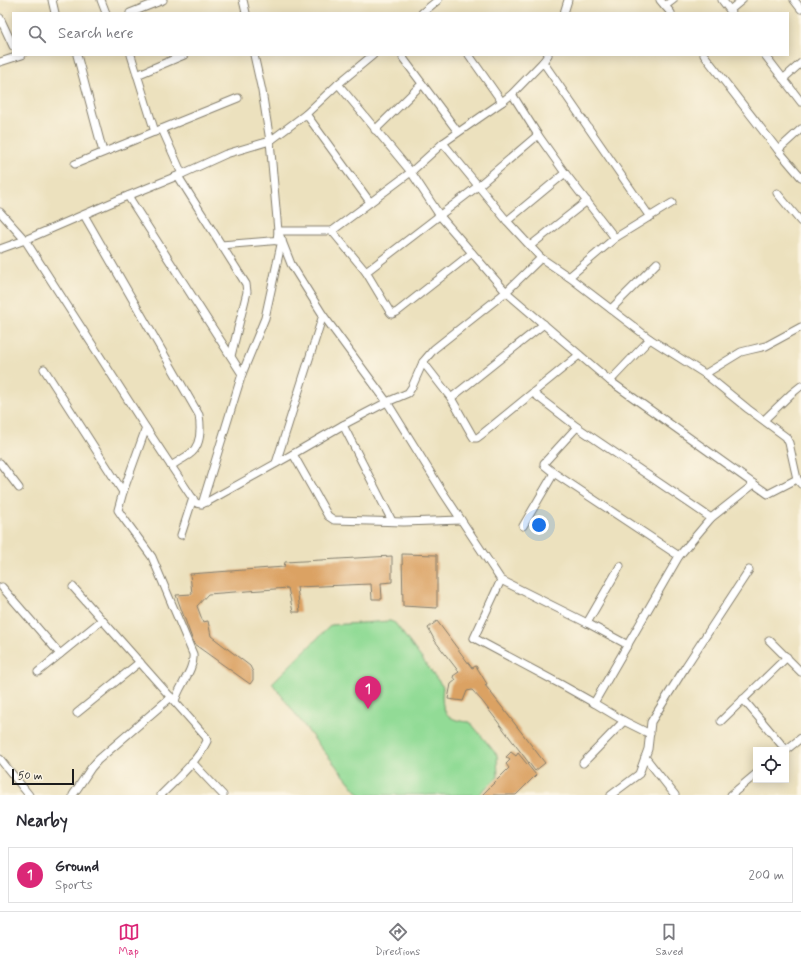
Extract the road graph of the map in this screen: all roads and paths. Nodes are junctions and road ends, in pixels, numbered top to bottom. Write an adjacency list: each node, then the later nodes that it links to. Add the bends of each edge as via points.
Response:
1 (52, 0): 14 (street)
2 (101, 0): 15 (street)
3 (163, 0): 16 (street)
4 (243, 0): 17 (street)
5 (438, 0): 18 (street)
6 (568, 0): 19 (street)
7 (660, 0): 12 (street)
8 (673, 0): 12 (street)
9 (722, 0): 21 (street)
10 (742, 0): 21 (street)
11 (794, 0): 13 (street)
12 (665, 6): 20 (street)
13 (801, 9)
14 (55, 12)
15 (106, 12)
16 (133, 12)
17 (246, 12)
18 (423, 12)
19 (564, 12)
20 (670, 12)
21 (731, 12)
22 (0, 18): 23 (street)
23 (12, 44)
24 (19, 56): 35 (street)
25 (77, 56): 55 (street)
26 (131, 56): 38 (street)
27 (182, 56): 38 (street)
28 (254, 56): 52 (street)
29 (372, 56): 40 (street)
30 (470, 56): 44 (street)
31 (547, 56): 36 (street)
32 (705, 56): 54 (street)
33 (766, 56): 39 (street)
34 (403, 58): 41 (street)
35 (0, 62)
36 (543, 62): 42 (street); 70 (street)
37 (801, 63): 39 (street)
38 (138, 75): 48 (street)
39 (783, 79): 45 (street)
40 (338, 84): 46 (street); 49 (street)
41 (422, 84): 49 (street); 50 (street)
42 (512, 94): 44 (street); 51 (street)
43 (238, 98): 48 (street)
44 (502, 102): 50 (street)
45 (801, 102)
46 (306, 114): 52 (street); 65 (street)
47 (801, 129): 54 (street)
48 (158, 130): 55 (street); 59 (street)
49 (374, 130): 57 (street)
50 (458, 132): 53 (street)
51 (538, 135): 58 (street); 61 (street)
52 (270, 141): 59 (street, via 226,154); 74 (street)
53 (443, 143): 57 (street); 61 (street)
54 (778, 150): 60 (street)
55 (103, 152): 56 (street)
56 (75, 164)
57 (411, 172): 65 (street); 69 (street)
58 (565, 173): 64 (street); 71 (street)
59 (180, 175): 63 (street); 78 (street)
60 (801, 177)
61 (478, 186): 69 (street); 71 (street)
62 (777, 193): 72 (street)
63 (128, 196): 68 (street); 93 (street)
64 (587, 201): 75 (street); 79 (street)
65 (370, 202): 73 (street)
66 (672, 203): 70 (street)
67 (0, 212): 76 (street)
68 (84, 215): 76 (street); 110 (street, via 199,415 201,425 195,449)
69 (440, 216): 81 (street); 84 (street)
70 (650, 217): 75 (street)
71 (507, 221): 79 (street)
72 (801, 222)
73 (332, 230): 74 (street); 84 (street)
74 (278, 231): 77 (street)
75 (615, 238): 85 (street)
76 (25, 240): 80 (street); 106 (street)
77 (277, 241): 78 (street); 88 (street); 96 (street, via 265,318)
78 (221, 245): 93 (street, via 246,284 247,292)
79 (530, 246): 82 (street)
80 (0, 249)
81 (472, 253): 84 (street, via 394,314 390,312); 86 (street)
82 (542, 258): 85 (street); 86 (street)
83 (657, 263): 87 (street)
84 (366, 272)
85 (569, 277): 87 (street)
86 (506, 292): 89 (street); 94 (street, via 437,345)
87 (611, 309): 91 (street)
88 (323, 315): 102 (street); 109 (street)
89 (544, 324): 92 (street); 101 (street)
90 (801, 327): 97 (street, via 766,346 737,355)
91 (650, 339): 97 (street); 98 (street)
92 (579, 355): 98 (street); 100 (street)
93 (231, 357): 96 (street)
94 (423, 362): 101 (street); 102 (street, via 408,393)
95 (44, 369): 115 (street)
96 (241, 373): 117 (street)
97 (705, 374): 103 (street)
98 (610, 381): 113 (street)
99 (801, 386): 103 (street)
100 (533, 393): 101 (street, via 477,438 472,435); 105 (street)
101 (451, 398)
102 (387, 402): 104 (street); 119 (street)
103 (764, 420): 112 (street, via 788,440)
104 (343, 425): 107 (street); 120 (street)
105 (577, 427): 111 (street, via 544,464); 118 (street)
106 (146, 428): 110 (street); 115 (street)
107 (293, 454): 109 (street); 120 (street, via 328,516 337,520)
108 (0, 463): 114 (street)
109 (276, 463): 117 (street)
110 (171, 466): 116 (street)
111 (554, 473): 121 (street); 123 (street)
112 (799, 481): 113 (street, via 768,494)
113 (754, 484): 118 (street)
114 (20, 488)
115 (123, 492): 138 (street, via 119,512 152,557 193,654 187,675)
116 (192, 498): 117 (street, via 198,504); 122 (street)
117 (202, 504)
118 (711, 518): 123 (street)
119 (461, 520): 120 (street); 126 (street)
120 (392, 522)
121 (523, 526)
122 (181, 534)
123 (679, 556): 132 (street)
124 (620, 566): 130 (street)
125 (749, 570): 144 (street, via 659,709 652,722)
126 (501, 580): 130 (street); 140 (street, via 474,638)
127 (2, 587): 133 (street)
128 (73, 587): 129 (street)
129 (102, 620): 133 (street); 135 (street)
130 (587, 623): 132 (street)
131 (769, 640): 134 (street)
132 (628, 645): 140 (street)
133 (60, 654): 136 (street)
134 (787, 658): 137 (street); 139 (street)
135 (140, 662): 138 (street); 141 (street)
136 (38, 672)
137 (801, 672)
138 (173, 699): 150 (street, via 206,737 204,749); 154 (street, via 98,760)
139 (743, 699): 143 (street); 146 (street)
140 (594, 703): 142 (street)
141 (77, 713)
142 (624, 721): 144 (street); 151 (street)
143 (721, 721)
144 (650, 734): 148 (street)
145 (801, 738): 147 (street)
146 (783, 747)
147 (789, 748)
148 (645, 757): 157 (street, via 639,774); 158 (street)
149 (0, 759): 153 (street)
150 (192, 762): 155 (street); 156 (street)
151 (583, 763)
152 (753, 776): 159 (street)
153 (29, 795)
154 (73, 795)
155 (161, 795)
156 (223, 795)
157 (613, 795)
158 (675, 795)
159 (730, 795)

